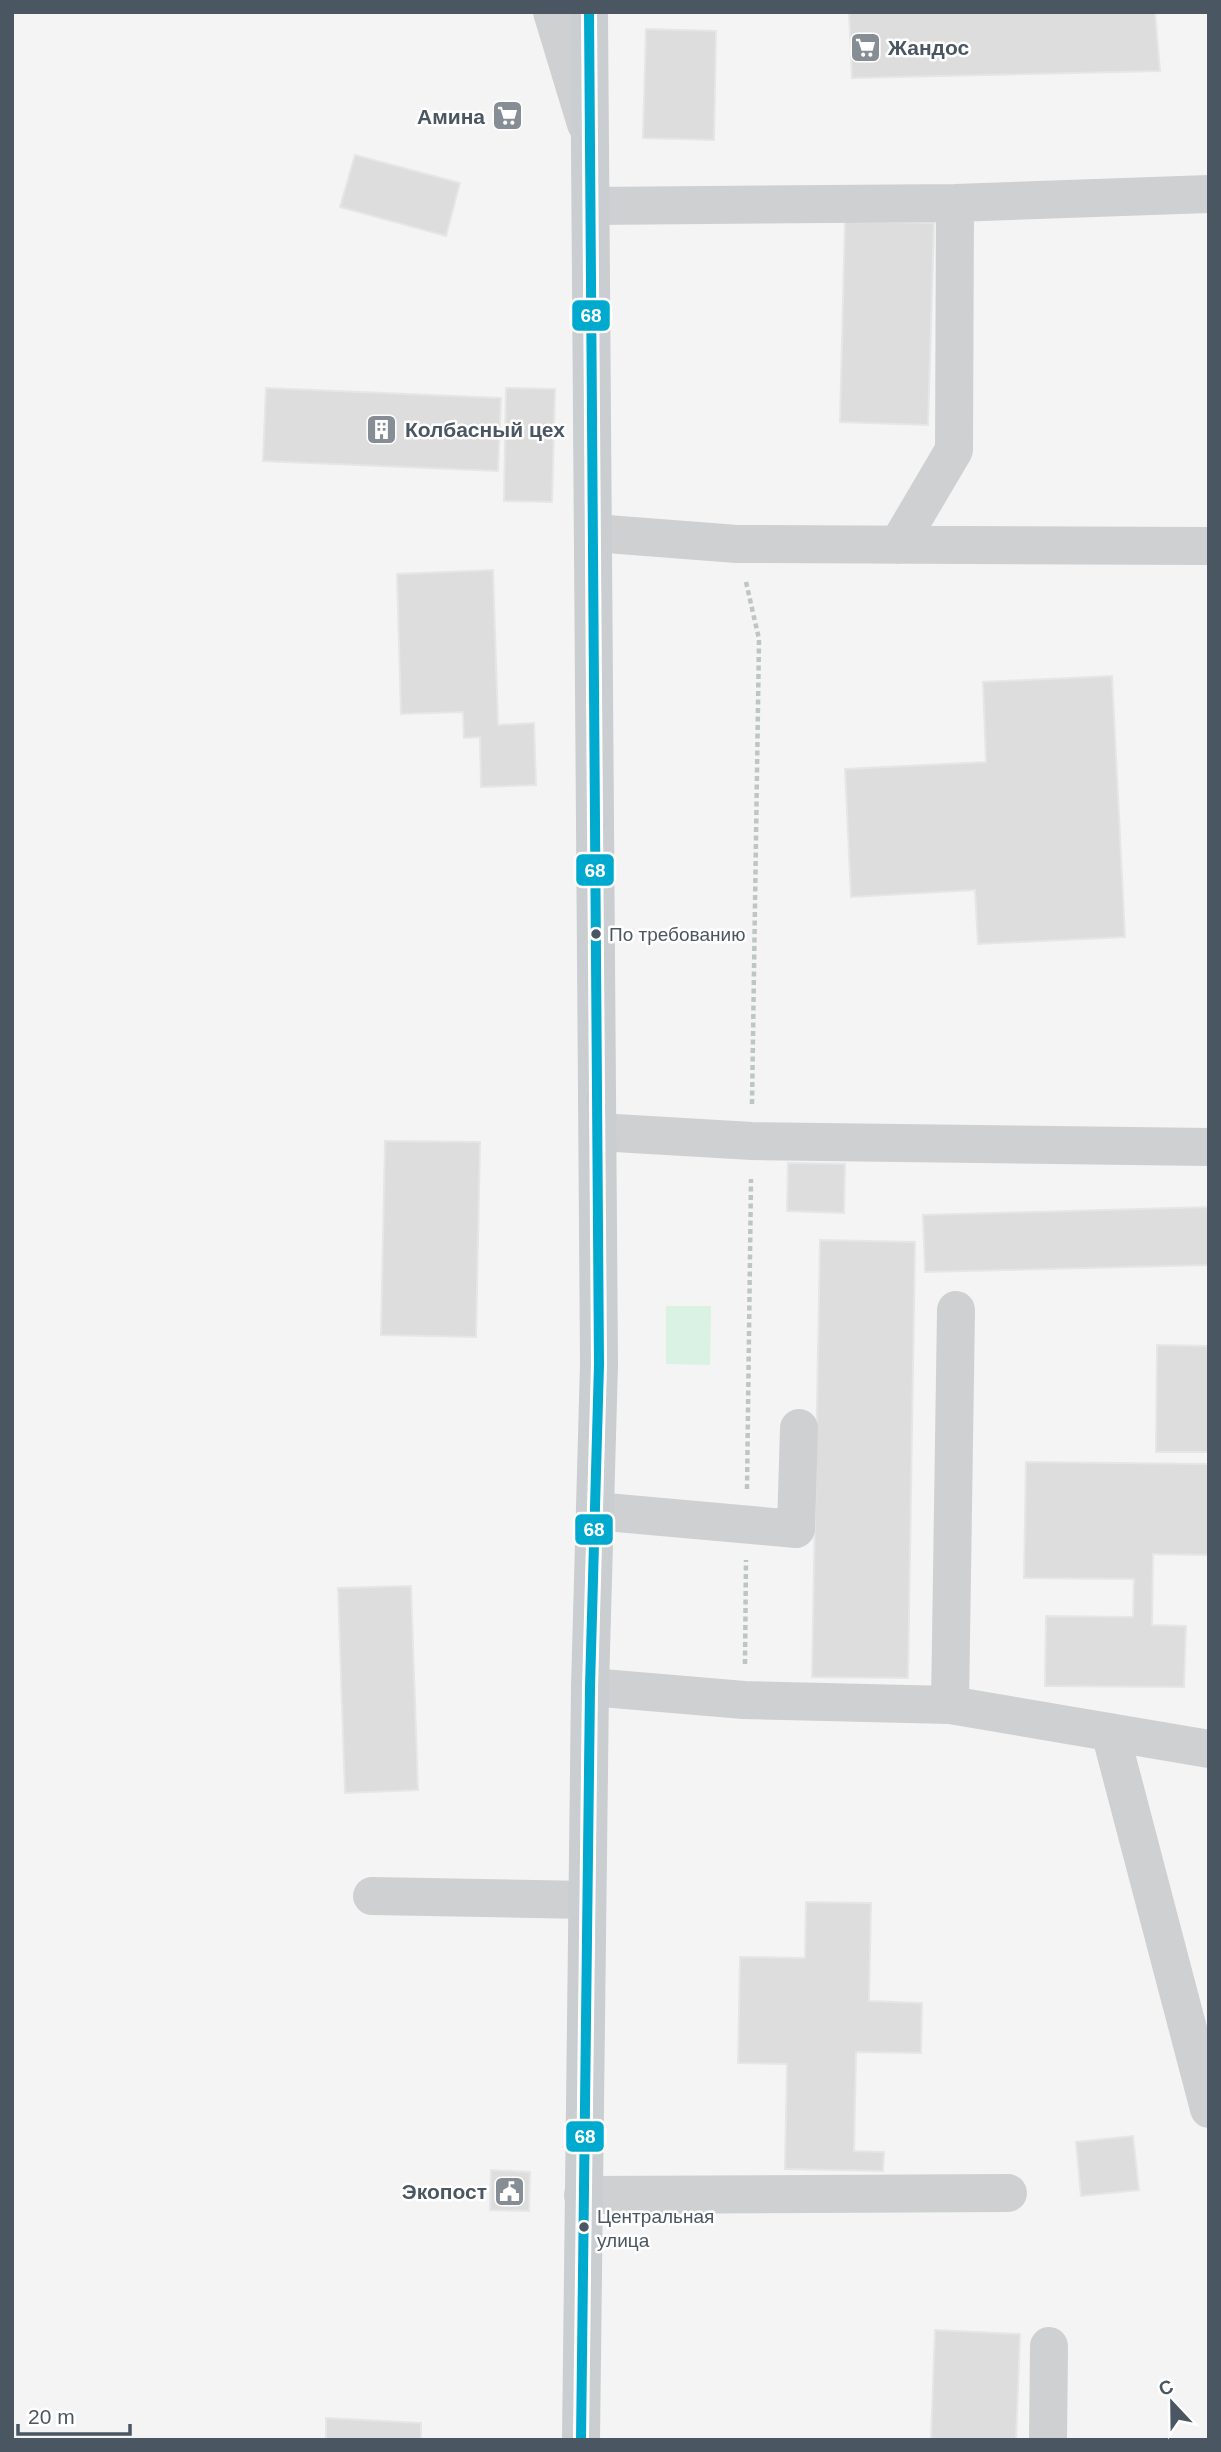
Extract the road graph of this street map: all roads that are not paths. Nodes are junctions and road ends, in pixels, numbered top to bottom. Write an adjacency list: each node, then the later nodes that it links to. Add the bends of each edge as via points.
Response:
1 (552, 12): 3 (street)
2 (589, 12): 3 (main road)
3 (591, 143): 6 (main road)
4 (1209, 194): 5 (street)
5 (955, 203): 6 (street); 8 (street, via 954,450)
6 (591, 206): 7 (main road)
7 (594, 533): 8 (street, via 737,544); 10 (main road)
8 (898, 545): 9 (street)
9 (1209, 546)
10 (598, 1132): 11 (street, via 752,1141); 14 (main road)
11 (1209, 1147)
12 (956, 1310): 16 (street)
13 (799, 1428): 14 (street, via 796,1528)
14 (595, 1511): 15 (main road)
15 (590, 1687): 16 (street, via 744,1700); 20 (main road)
16 (950, 1705): 17 (street)
17 (1110, 1732): 18 (street); 21 (street)
18 (1209, 1749)
19 (372, 1896): 20 (street)
20 (587, 1900): 23 (main road)
21 (1209, 2109)
22 (1008, 2193): 23 (street)
23 (583, 2194): 25 (main road)
24 (1049, 2346): 26 (street)
25 (581, 2440)
26 (1048, 2440)

